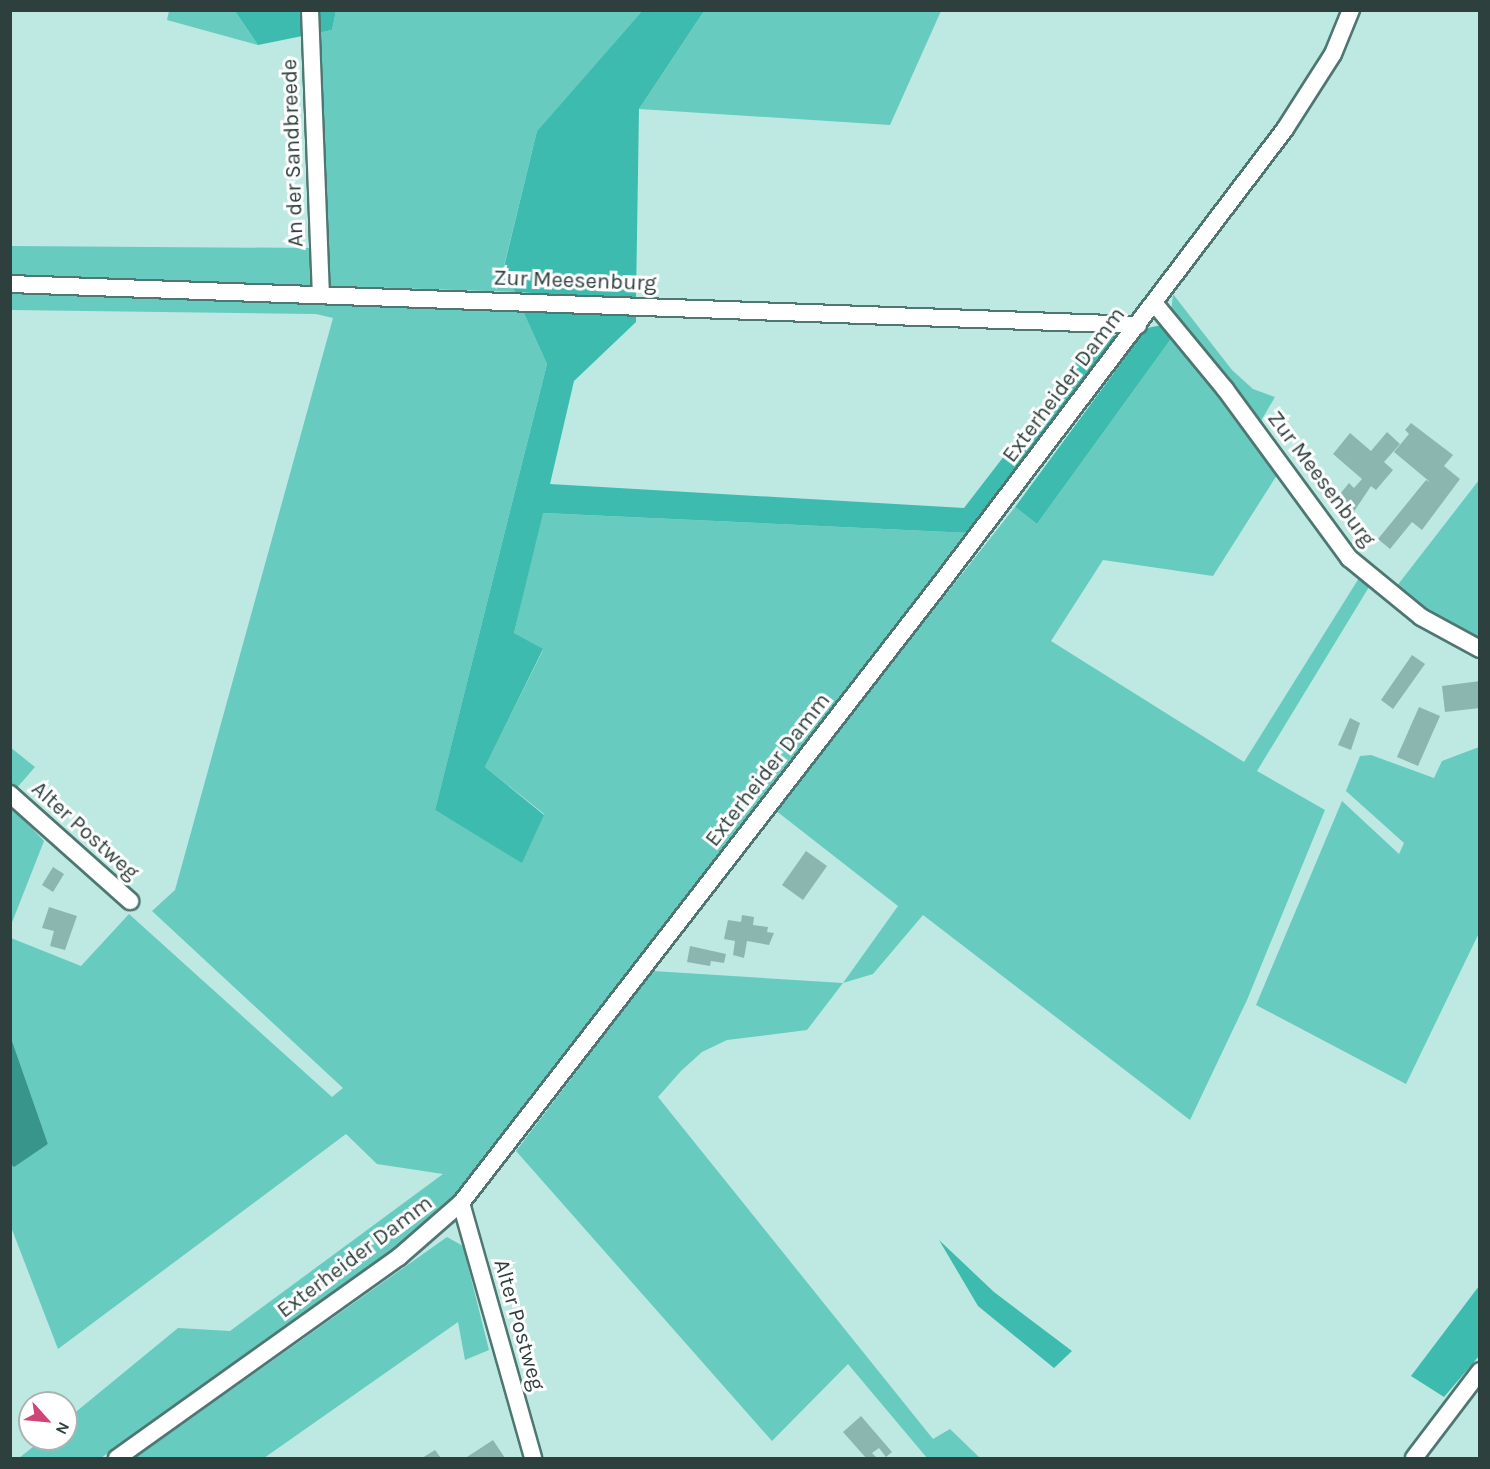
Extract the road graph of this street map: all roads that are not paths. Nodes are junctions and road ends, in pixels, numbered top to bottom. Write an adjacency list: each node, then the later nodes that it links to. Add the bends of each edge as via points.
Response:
1 (310, 10): 4 (street, An der Sandbreede)
2 (1350, 10): 5 (street, Exterheider Damm, via 1332,54 1305,102)
3 (10, 284): 4 (street, Zur Meesenburg)
4 (321, 295): 6 (street, Zur Meesenburg)
5 (1155, 304): 6 (street, Exterheider Damm); 7 (street, Zur Meesenburg, via 1225,389 1349,558 1421,617)
6 (1138, 326): 10 (street, Exterheider Damm)
7 (1479, 649)
8 (10, 794): 9 (street, Alter Postweg)
9 (130, 902)
10 (461, 1203): 12 (street, Exterheider Damm, via 399,1257); 13 (street, Alter Postweg)
11 (1479, 1371): 14 (street)
12 (117, 1458)
13 (533, 1458)
14 (1414, 1458)

